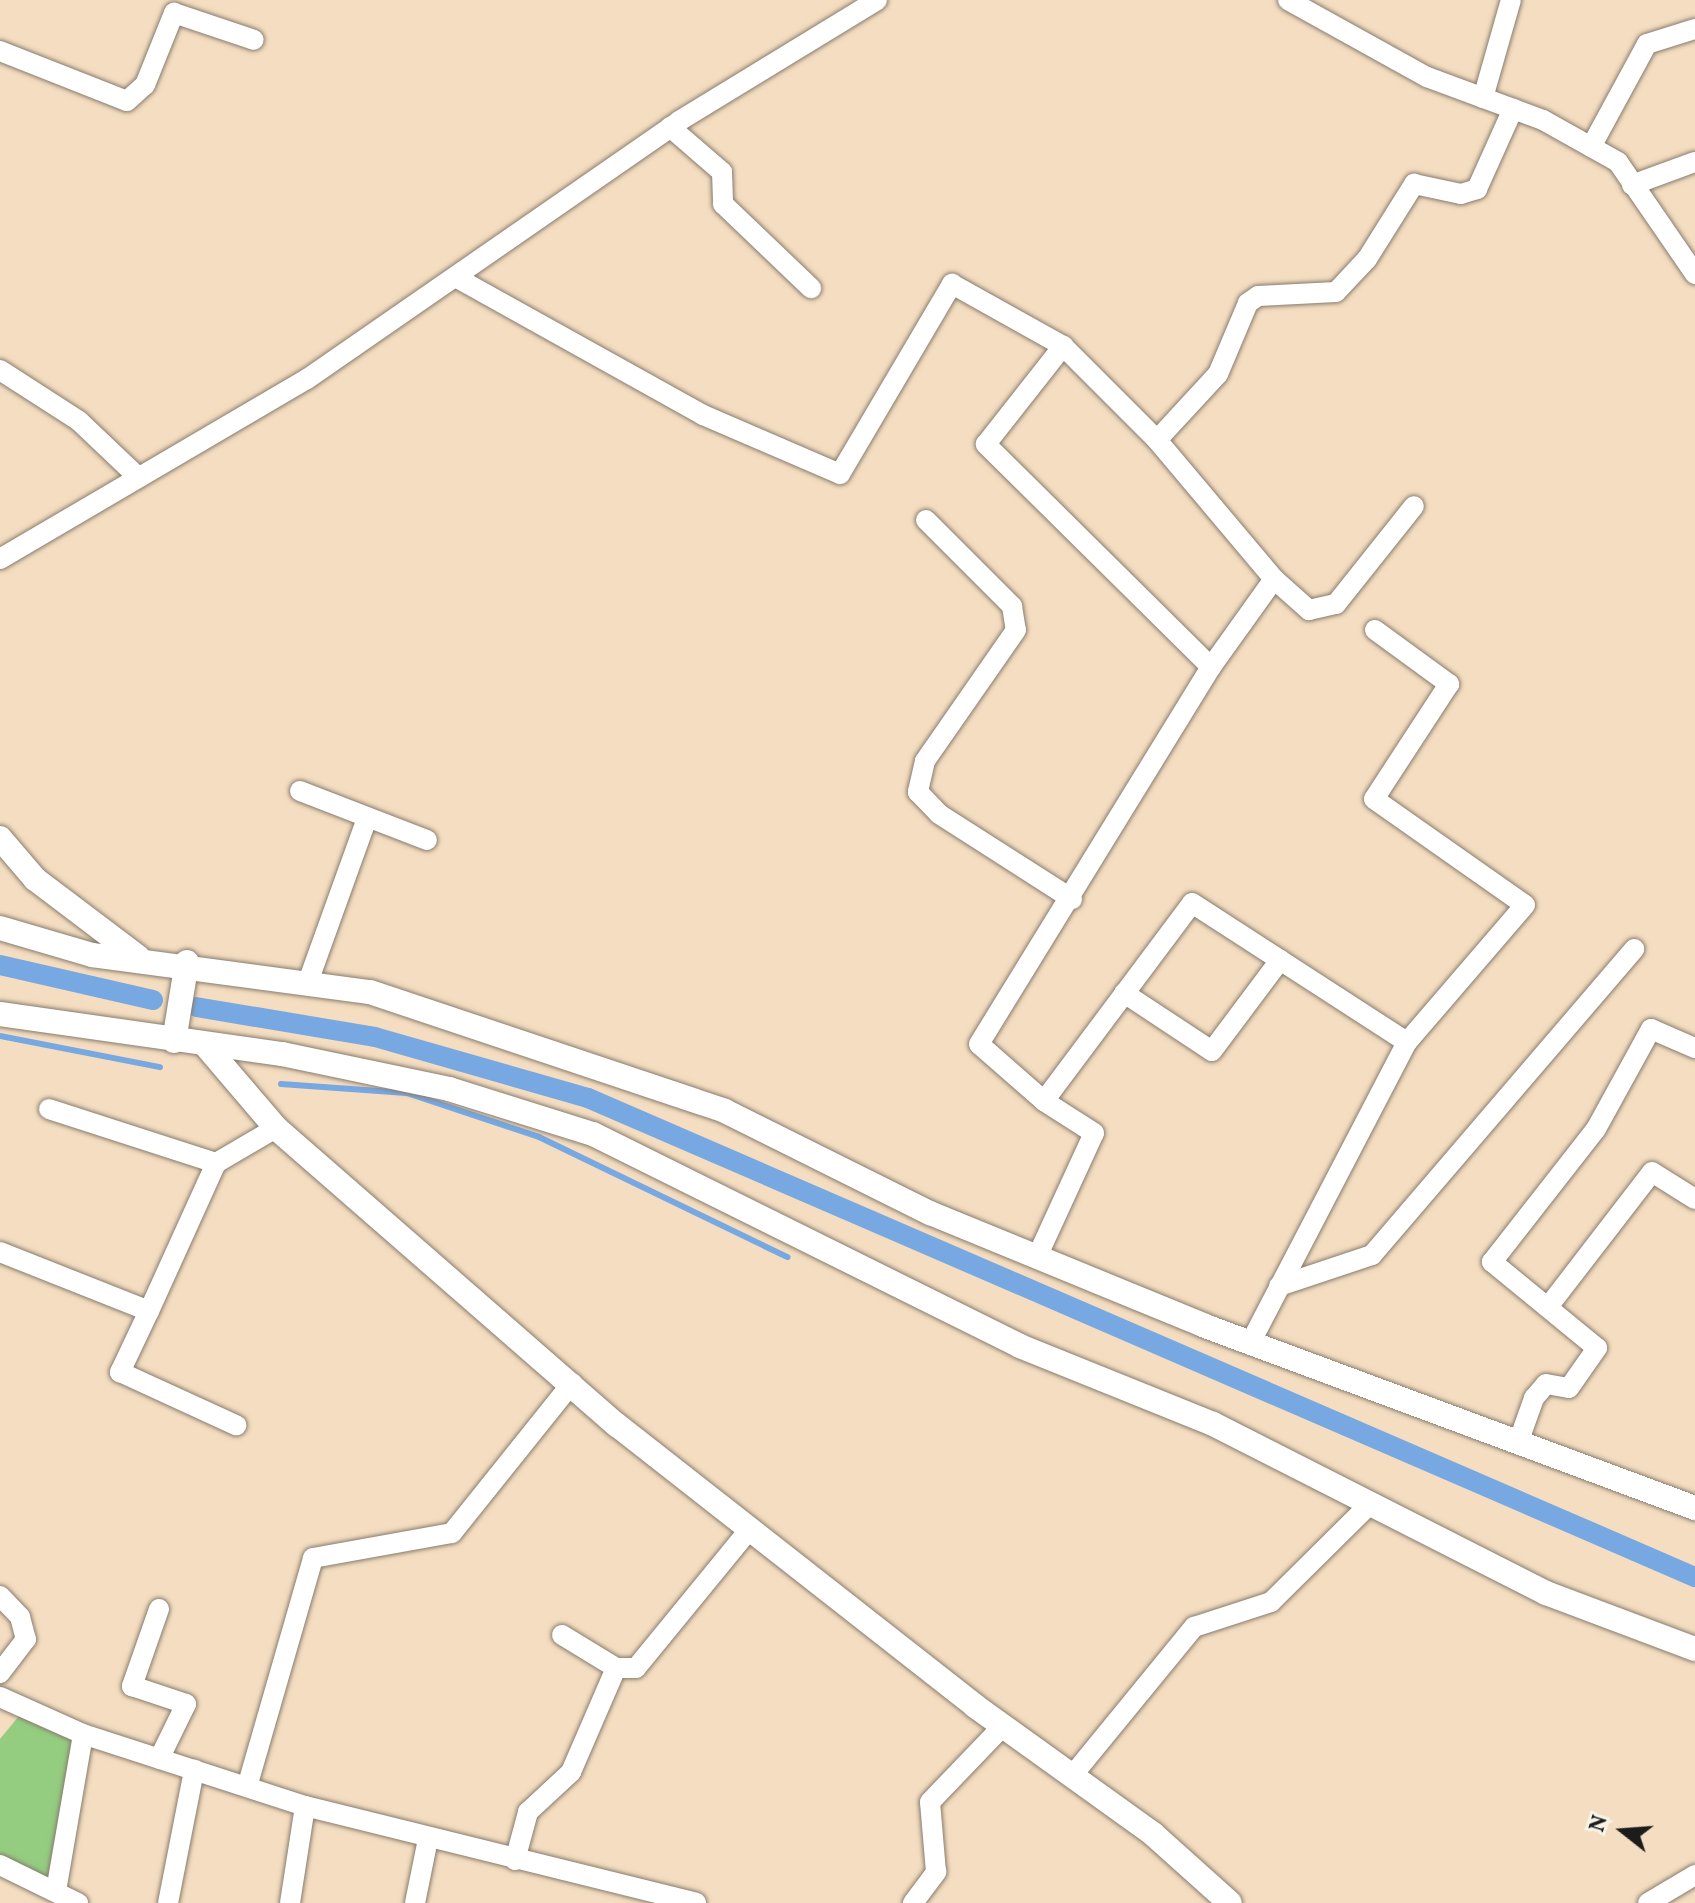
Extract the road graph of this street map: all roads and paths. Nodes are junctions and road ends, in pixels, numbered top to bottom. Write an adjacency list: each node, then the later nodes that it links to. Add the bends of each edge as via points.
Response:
1 (877, 0): 9 (street)
2 (1288, 0): 7 (street, via 1427,77)
3 (1511, 0): 7 (street)
4 (1695, 29): 10 (street, via 1647,44)
5 (254, 40): 6 (street, via 174,13 145,85 127,101)
6 (0, 51)
7 (1483, 98): 8 (street)
8 (1513, 109): 10 (street); 18 (street, via 1477,189 1461,194 1414,184 1367,259 1336,292 1258,296 1248,303 1218,374)
9 (670, 127): 14 (street); 15 (street, via 722,172 729,210)
10 (1591, 147): 12 (street, via 1618,162)
11 (1695, 162): 12 (street)
12 (1632, 185): 13 (street)
13 (1695, 274)
14 (457, 278): 16 (street, via 703,415 840,474 952,284); 19 (street, via 307,379)
15 (811, 288)
16 (1063, 346): 18 (street); 25 (street, via 986,444)
17 (0, 370): 19 (street, via 79,421)
18 (1157, 440): 23 (street)
19 (138, 477): 22 (street)
20 (1414, 506): 23 (street, via 1336,604 1309,610)
21 (926, 520): 30 (street, via 1012,606 1016,630 925,761 918,792 939,814)
22 (0, 559)
23 (1274, 579): 25 (street)
24 (1375, 630): 40 (street, via 1449,684 1374,799 1525,905)
25 (1211, 667): 30 (street)
26 (300, 791): 27 (street)
27 (367, 818): 29 (street); 36 (street)
28 (0, 838): 33 (street, via 35,879)
29 (427, 840)
30 (1072, 899): 43 (street, via 979,1044)
31 (0, 928): 33 (street, via 92,955)
32 (1634, 949): 50 (street, via 1372,1255)
33 (138, 957): 35 (street)
34 (1280, 960): 37 (street, via 1192,903); 37 (street, via 1212,1051); 40 (street)
35 (187, 962): 36 (street); 39 (street)
36 (308, 982): 49 (street, via 370,992 725,1111)
37 (1124, 993): 43 (street)
38 (0, 1014): 39 (street)
39 (175, 1029): 41 (street)
40 (1407, 1042): 50 (street)
41 (206, 1046): 45 (street); 57 (street, via 282,1054 449,1089 593,1134 1020,1346 1213,1424)
42 (1695, 1048): 51 (street, via 1651,1029 1596,1129 1492,1262)
43 (1044, 1101): 49 (street, via 1094,1133)
44 (49, 1109): 46 (street, via 155,1150)
45 (276, 1128): 46 (street); 54 (street)
46 (216, 1163): 52 (street)
47 (1695, 1199): 51 (street, via 1652,1172 1574,1283)
48 (0, 1252): 52 (street)
49 (1037, 1257): 53 (street)
50 (1279, 1286): 53 (street)
51 (1548, 1307): 56 (street, via 1597,1348 1569,1388 1546,1384 1534,1398)
52 (149, 1311): 55 (street, via 120,1372)
53 (1250, 1343): 56 (street)
54 (572, 1383): 59 (street); 72 (street, via 452,1533 313,1558)
55 (236, 1425)
56 (1518, 1443): 58 (street)
57 (1369, 1505): 63 (street, via 1546,1593); 71 (street, via 1271,1602 1194,1627)
58 (1695, 1508)
59 (749, 1530): 64 (street, via 636,1668); 67 (street)
60 (0, 1596): 65 (street, via 20,1617 26,1639)
61 (159, 1609): 69 (street, via 132,1686 186,1704)
62 (562, 1635): 64 (street)
63 (1695, 1649)
64 (616, 1668): 75 (street, via 571,1772 528,1812)
65 (0, 1673)
66 (0, 1697): 68 (street)
67 (1003, 1726): 71 (street); 84 (street, via 930,1802 936,1872)
68 (83, 1734): 69 (street); 78 (street)
69 (159, 1759): 70 (street)
70 (194, 1770): 72 (street); 80 (street)
71 (1072, 1776): 85 (street, via 1153,1834)
72 (247, 1787): 73 (street)
73 (305, 1806): 74 (street); 81 (street)
74 (428, 1839): 75 (street); 82 (street)
75 (515, 1860): 83 (street)
76 (0, 1865): 78 (street)
77 (1695, 1875): 86 (street)
78 (56, 1891): 79 (street)
79 (78, 1903)
80 (168, 1903)
81 (290, 1903)
82 (415, 1903)
83 (696, 1903)
84 (913, 1903)
85 (1230, 1903)
86 (1648, 1903)

